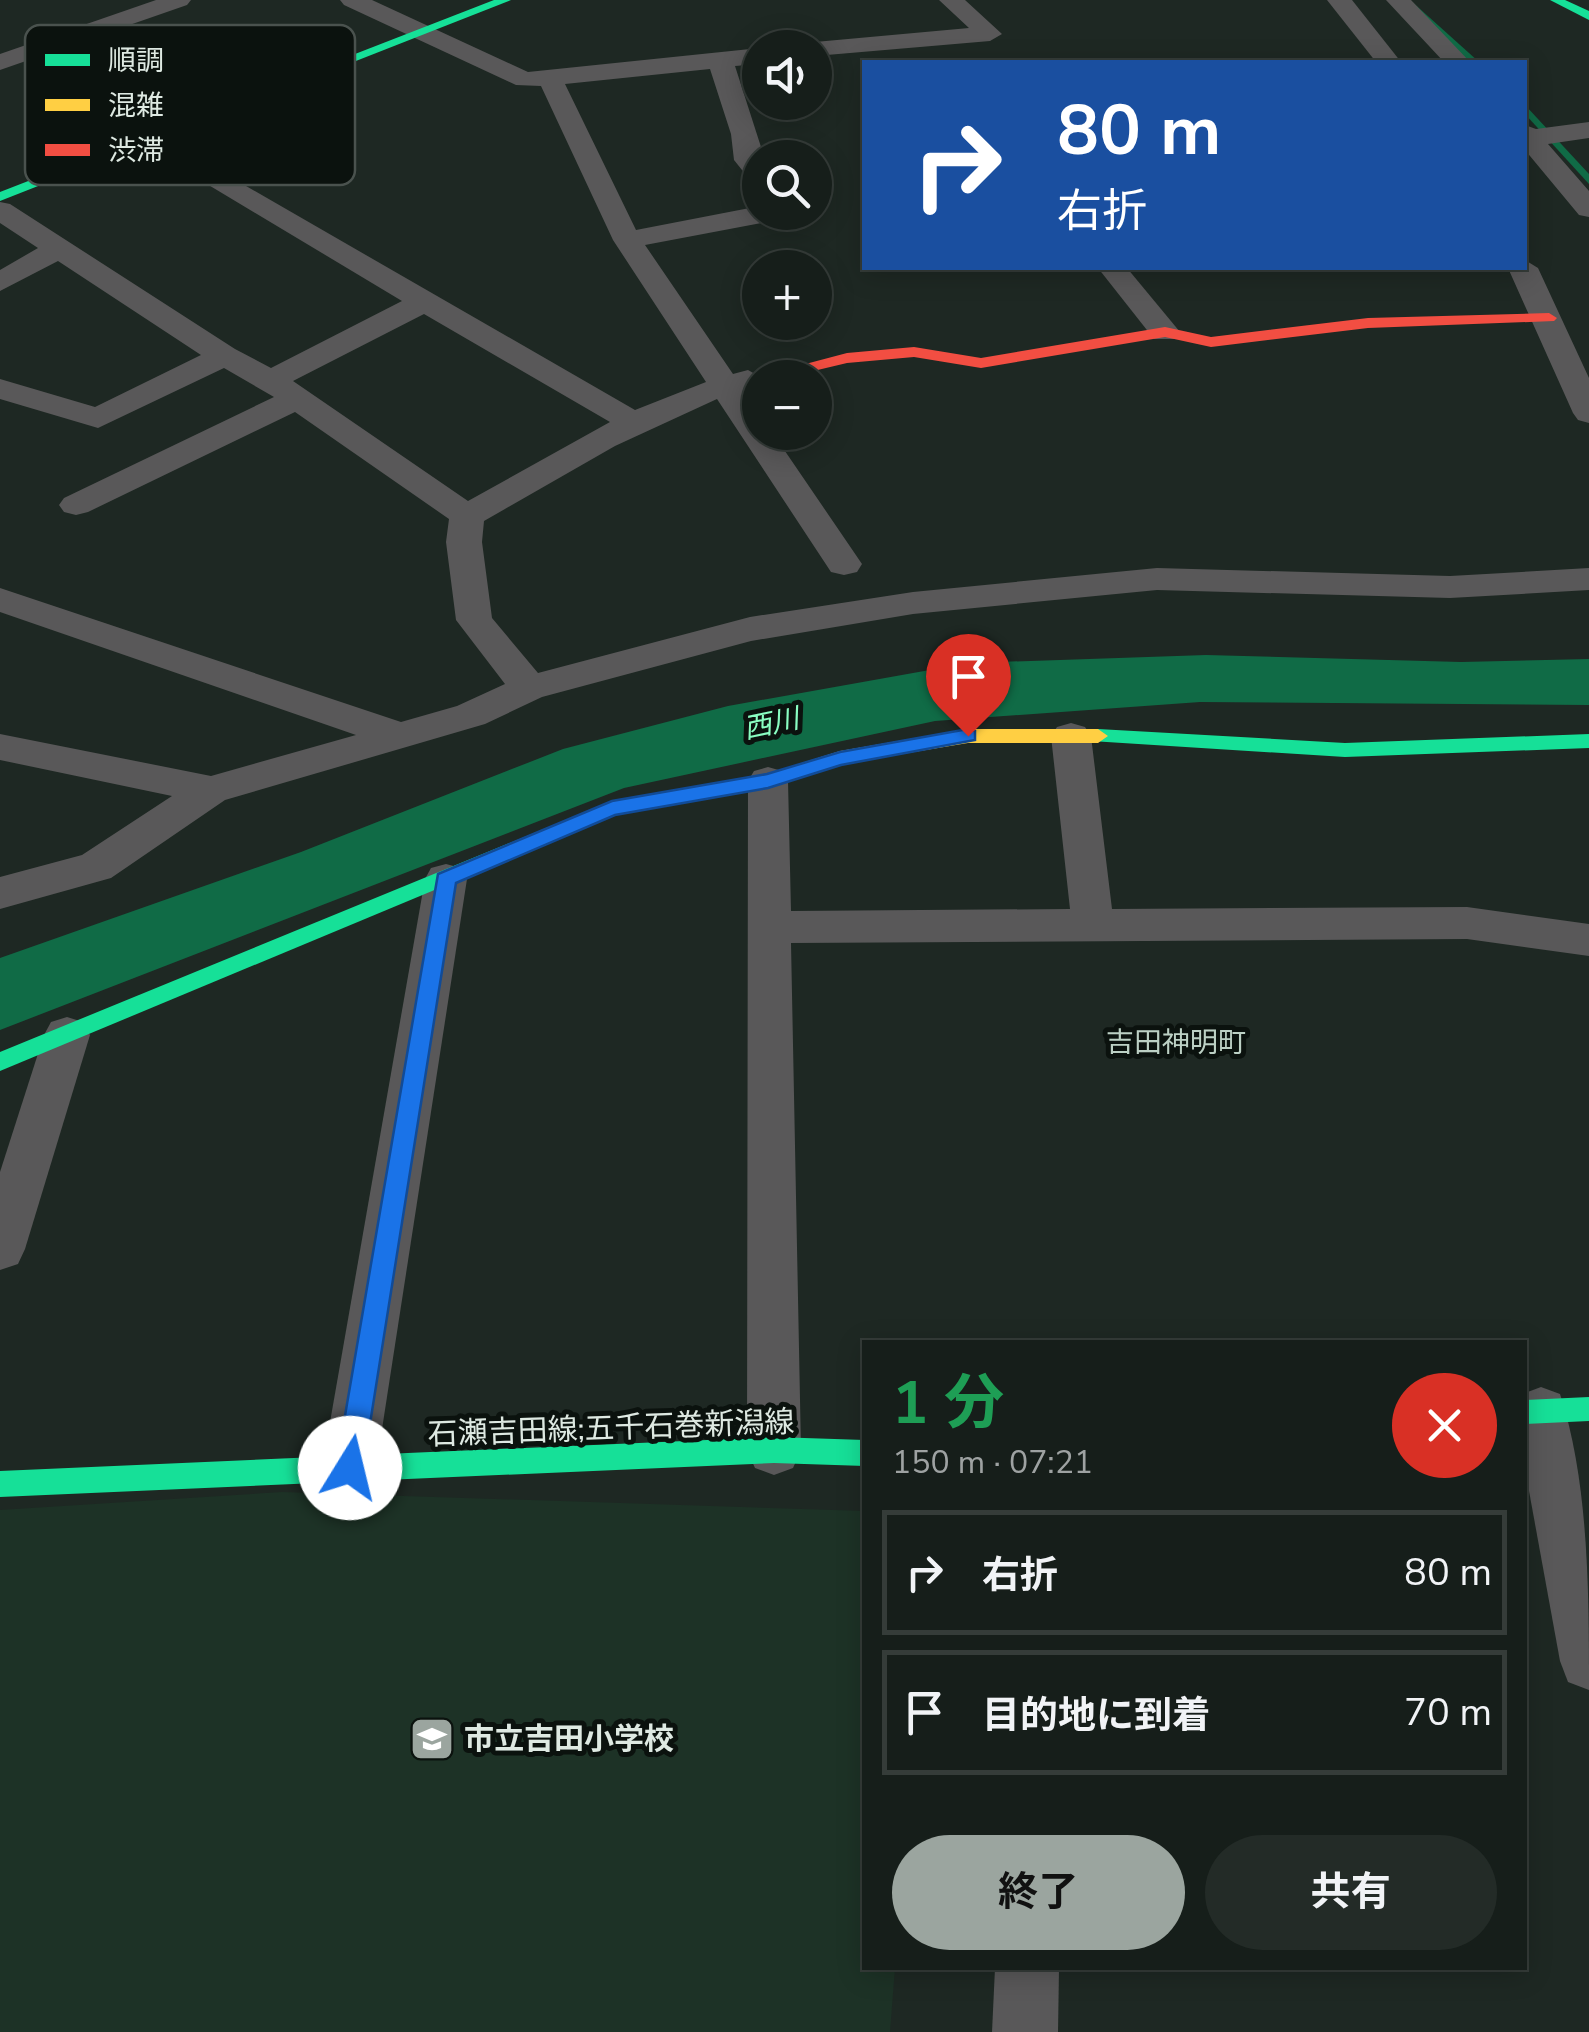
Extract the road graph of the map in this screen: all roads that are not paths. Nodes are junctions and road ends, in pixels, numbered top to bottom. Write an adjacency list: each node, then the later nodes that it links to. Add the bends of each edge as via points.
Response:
1 (179, 0): 9 (street)
2 (352, 0): 10 (street)
3 (505, 0): 10 (street)
4 (951, 0): 11 (street, via 990,34)
5 (1339, 0): 18 (street)
6 (1398, 0): 19 (street)
7 (1556, 0): 8 (street)
8 (1589, 16)
9 (107, 25)
10 (423, 32): 14 (street); 21 (street, via 525,80)
11 (873, 42): 12 (street); 17 (street)
12 (832, 47)
13 (25, 53): 20 (street)
14 (355, 58)
15 (742, 58): 16 (street)
16 (722, 60): 21 (street); 25 (street, via 721,76)
17 (896, 60)
18 (1387, 60)
19 (1456, 60)
20 (0, 62)
21 (550, 79): 32 (street)
22 (1587, 132): 23 (street)
23 (1527, 137)
24 (1527, 138): 29 (street)
25 (747, 140)
26 (31, 185): 28 (street)
27 (222, 185): 37 (street)
28 (0, 197)
29 (1589, 209)
30 (0, 210): 33 (street)
31 (742, 218): 32 (street)
32 (627, 240): 43 (street)
33 (57, 249): 36 (street); 40 (street)
34 (1114, 270): 39 (street)
35 (1524, 270): 38 (street)
36 (0, 282)
37 (423, 302): 45 (street); 47 (street)
38 (1548, 318): 39 (street, via 1368,323 1211,342); 46 (street)
39 (1165, 332): 41 (street, via 982,363 914,352)
40 (224, 356): 44 (street, via 98,418); 45 (street)
41 (832, 361)
42 (742, 382): 43 (street)
43 (722, 386): 47 (street); 50 (street)
44 (0, 388)
45 (285, 389): 48 (street); 49 (street)
46 (1589, 412)
47 (636, 424): 49 (street)
48 (76, 505)
49 (467, 516): 53 (street, via 474,620)
50 (844, 564)
51 (1589, 579): 53 (street, via 1450,587 1157,579 932,602 702,639)
52 (0, 600): 54 (street)
53 (528, 688): 54 (street)
54 (402, 736): 59 (street)
55 (1071, 736): 56 (street, via 1345,750); 58 (street, via 968,736 840,758); 62 (street)
56 (1589, 741)
57 (0, 747): 59 (street)
58 (768, 781): 60 (street, via 612,808); 63 (street)
59 (211, 790): 61 (street, via 96,867)
60 (446, 879): 65 (street); 71 (street)
61 (0, 894)
62 (1093, 926): 63 (street); 64 (street, via 1468,923)
63 (766, 927): 69 (street)
64 (1589, 940)
65 (66, 1036): 66 (street); 67 (street)
66 (0, 1062)
67 (0, 1250)
68 (1552, 1410): 73 (street)
69 (774, 1450): 70 (street, 石瀬吉田線;五千石巻新潟線); 71 (street, 石瀬吉田線;五千石巻新潟線)
70 (862, 1452)
71 (350, 1468): 72 (street, 石瀬吉田線;五千石巻新潟線)
72 (0, 1484)
73 (1589, 1661)
74 (1027, 1970): 75 (street)
75 (1025, 2032)

